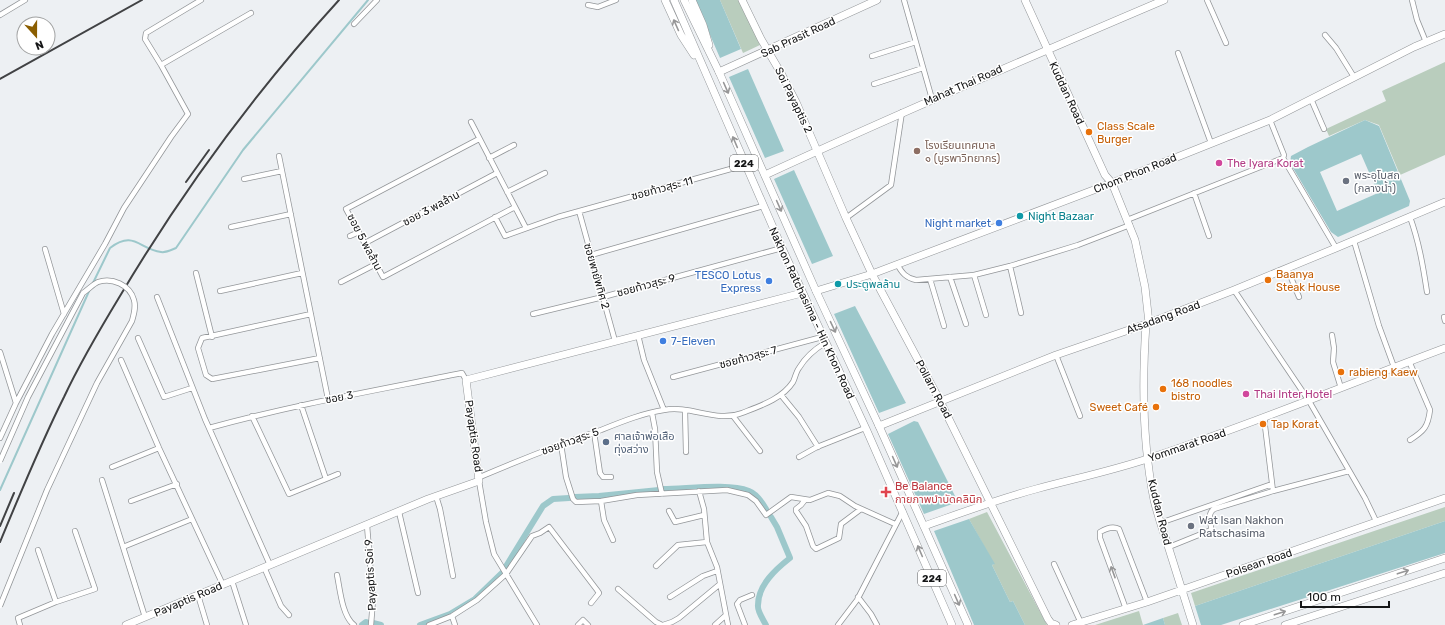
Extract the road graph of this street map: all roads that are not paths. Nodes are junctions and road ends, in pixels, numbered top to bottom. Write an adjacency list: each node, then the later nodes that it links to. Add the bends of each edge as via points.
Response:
1 (25, 0): 18 (street)
2 (201, 0): 30 (street, via 146,33 145,39)
3 (377, 0): 19 (street)
4 (616, 0): 16 (street, via 598,7)
5 (665, 0): 32 (street, one-way to 5, via 681,35)
6 (674, 0): 32 (street, Nakhon Ratchasima - Hin Khon Road / 224)
7 (684, 0): 29 (street)
8 (692, 0): 29 (street, via 703,24)
9 (742, 0): 26 (street, Soi Payaptis 2)
10 (877, 0): 26 (street, Sab Prasit Road)
11 (904, 0): 22 (street)
12 (1024, 0): 25 (street, Kuddan Road)
13 (1164, 0): 25 (street, Mahat Thai Road)
14 (1207, 0): 24 (street)
15 (1412, 0): 23 (street)
16 (588, 5)
17 (251, 13): 30 (street)
18 (0, 15)
19 (354, 24)
20 (1445, 34): 23 (street, Chom Phon Road)
21 (1325, 36): 34 (street, via 1336,48)
22 (916, 42): 28 (street); 31 (street)
23 (1426, 42): 34 (street, Chom Phon Road)
24 (1226, 43)
25 (1046, 49): 36 (street, Mahat Thai Road); 55 (street, Kuddan Road, via 1105,175)
26 (768, 50): 33 (street, Sab Prasit Road); 45 (street, Soi Payaptis 2, via 796,102)
27 (1178, 53): 43 (street)
28 (872, 56)
29 (715, 64): 33 (street)
30 (161, 65): 98 (street, via 188,114 124,208)
31 (923, 68): 35 (street); 36 (street)
32 (703, 70): 49 (street, Nakhon Ratchasima - Hin Khon Road / 224, one-way to 32)
33 (719, 72): 53 (street, one-way to 53)
34 (1354, 77): 37 (street, Chom Phon Road)
35 (874, 84)
36 (932, 99): 38 (street, Mahat Thai Road)
37 (1311, 99): 39 (street, Chom Phon Road); 41 (street)
38 (902, 112): 45 (street, Mahat Thai Road); 65 (street, via 891,185)
39 (1270, 120): 43 (street, Chom Phon Road); 48 (street)
40 (471, 122): 42 (street)
41 (1324, 128)
42 (480, 139): 47 (street); 69 (street, ซอย 5 พลล้าน, via 346,209)
43 (1211, 143): 55 (street, Chom Phon Road)
44 (514, 145): 47 (street)
45 (817, 151): 53 (street, Mahat Thai Road); 65 (street, Pollarn Road)
46 (279, 156): 50 (street)
47 (489, 158): 51 (street)
48 (1283, 158): 57 (street); 75 (street)
49 (745, 165): 59 (street, Nakhon Ratchasima - Hin Khon Road / 224); 61 (street, ซอยท้าวสุระ 11)
50 (282, 171): 54 (street); 62 (street)
51 (497, 173): 56 (street); 73 (street, ซอย 3 พลล้าน)
52 (545, 173): 56 (street)
53 (765, 175): 91 (street, one-way to 91)
54 (244, 179)
55 (1112, 183): 66 (street, Kuddan Road); 79 (street, Chom Phon Road)
56 (507, 192): 60 (street)
57 (1194, 194): 66 (street); 71 (street)
58 (1445, 202): 64 (street, Atsadang Road)
59 (763, 206): 74 (street, Nakhon Ratchasima - Hin Khon Road / 224); 77 (street)
60 (515, 207): 63 (street, ซอย 5 พลล้าน); 68 (street)
61 (579, 211): 68 (street, ซอยท้าวสุระ 11); 77 (street, ซอยพายัพทิศ 2)
62 (291, 214): 67 (street); 82 (street)
63 (495, 217): 68 (street, ซอยท้าวสุระ 11, via 505,236); 78 (street, ซอย 5 พลล้าน, via 383,277)
64 (1410, 217): 72 (street, Atsadang Road); 92 (street, via 1417,237)
65 (846, 218): 84 (street, Pollarn Road)
66 (1128, 223): 80 (street, via 1078,245); 102 (street, Kuddan Road, via 1139,254 1145,287)
67 (231, 227)
68 (526, 228)
69 (359, 232): 70 (street); 73 (street, ซอย 5 พลล้าน)
70 (350, 236)
71 (1209, 236)
72 (1354, 241): 75 (street, Atsadang Road); 117 (street)
73 (365, 244): 78 (street, ซอย 5 พลล้าน)
74 (782, 248): 93 (street, Nakhon Ratchasima - Hin Khon Road / 224); 95 (street, ซอยท้าวสุระ 9)
75 (1336, 248): 81 (street, Atsadang Road)
76 (45, 249): 98 (street)
77 (591, 255): 95 (street, ซอยพายัพทิศ 2)
78 (376, 264): 88 (street)
79 (897, 264): 84 (street, Chom Phon Road); 87 (street, via 909,279)
80 (1010, 266): 85 (street); 97 (street)
81 (1287, 268): 89 (street, Atsadang Road); 96 (street)
82 (302, 272): 90 (street); 99 (street)
83 (196, 273): 107 (street)
84 (872, 274): 91 (street, Chom Phon Road); 125 (street, Pollarn Road)
85 (974, 275): 86 (street); 101 (street)
86 (950, 277): 87 (street); 103 (street)
87 (930, 279): 104 (street)
88 (341, 282)
89 (1234, 290): 102 (street, Atsadang Road); 124 (street)
90 (220, 291)
91 (816, 291): 93 (street, Chom Phon Road); 135 (street, one-way to 135)
92 (1427, 292)
93 (802, 293): 105 (street); 109 (street, Nakhon Ratchasima - Hin Khon Road / 224)
94 (157, 297): 120 (street)
95 (603, 297): 100 (street, ซอยท้าวสุระ 9); 110 (street, ซอยพายัพทิศ 2)
96 (1299, 297)
97 (1021, 313)
98 (64, 314): 126 (street)
99 (311, 314): 107 (street); 114 (street)
100 (533, 314)
101 (986, 315)
102 (1147, 323): 113 (street, Atsadang Road); 147 (street, Kuddan Road, via 1143,364)
103 (966, 324)
104 (944, 326)
105 (638, 335): 110 (street); 128 (street, via 644,360)
106 (1332, 335): 121 (street, via 1333,362)
107 (212, 337): 114 (street, via 202,338 198,348 206,375 212,379)
108 (138, 338): 120 (street, via 164,397)
109 (823, 340): 118 (street, ซอยท้าวสุระ 7); 122 (street, ซอยท้าวสุระ 5, via 798,368 793,382); 137 (street, Nakhon Ratchasima - Hin Khon Road / 224)
110 (615, 341): 119 (street)
111 (1445, 348): 116 (street, Yommarat Road)
112 (0, 352): 126 (street)
113 (1056, 355): 125 (street, Atsadang Road); 133 (street)
114 (320, 358): 123 (street)
115 (121, 360): 143 (street)
116 (1409, 361): 117 (street, Yommarat Road); 140 (street, via 1430,410 1426,428)
117 (1394, 367): 121 (street, Yommarat Road)
118 (674, 377)
119 (466, 380): 123 (street, ซอย 3, via 462,373); 154 (street, Payaptis Road)
120 (192, 388): 136 (street)
121 (1341, 388): 124 (street, Yommarat Road)
122 (781, 395): 132 (street, ซอยท้าวสุระ 5); 142 (street, via 800,417)
123 (328, 399): 127 (street, ซอย 3)
124 (1309, 401): 134 (street, Yommarat Road); 150 (street)
125 (940, 402): 135 (street, Atsadang Road); 166 (street, Pollarn Road)
126 (16, 403): 139 (street)
127 (301, 405): 131 (street, ซอย 3); 153 (street)
128 (664, 410): 129 (street, ซอยท้าวสุระ 5); 130 (street, ซอยท้าวสุระ 5)
129 (686, 410): 132 (street, ซอยท้าวสุระ 5, via 724,417); 145 (street)
130 (652, 413): 138 (street, ซอยท้าวสุระ 5); 160 (street, via 657,472)
131 (252, 416): 136 (street, ซอย 3); 153 (street, via 289,494)
132 (733, 416): 144 (street)
133 (1080, 416)
134 (1265, 418): 147 (street, Yommarat Road); 157 (street)
135 (879, 426): 137 (street, Atsadang Road); 177 (street, one-way to 177)
136 (209, 428): 187 (street)
137 (866, 430): 142 (street); 169 (street, Nakhon Ratchasima - Hin Khon Road / 224)
138 (594, 432): 141 (street, ซอยท้าวสุระ 5); 152 (street, via 600,473 603,477)
139 (0, 438)
140 (1410, 440)
141 (561, 444): 154 (street, ซอยท้าวสุระ 5); 165 (street, via 566,477 573,499 576,502)
142 (818, 447): 146 (street)
143 (159, 448): 149 (street); 156 (street)
144 (760, 451)
145 (686, 452)
146 (800, 457)
147 (1147, 459): 166 (street, Yommarat Road); 174 (street, Kuddan Road)
148 (0, 462): 207 (street, bridge, via 28,397 83,293 98,282 107,281 120,283 128,288 134,300 135,311 132,321 97,383 47,490)
149 (112, 467)
150 (1349, 471): 159 (street); 173 (street)
151 (338, 474): 153 (street)
152 (611, 477)
153 (326, 478)
154 (479, 479): 161 (street, Payaptis Road); 191 (street, via 494,554)
155 (102, 480): 182 (street)
156 (177, 484): 164 (street); 172 (street)
157 (1272, 484): 159 (street); 174 (street)
158 (699, 491): 160 (street); 163 (street, via 727,490 748,495 766,515 791,497); 171 (street)
159 (1273, 491): 183 (street, via 1212,510 1209,515 1209,531)
160 (662, 494): 165 (street)
161 (436, 496): 170 (street, Payaptis Road); 193 (street)
162 (1445, 498): 173 (street, Polsean Road)
163 (804, 500): 167 (street, via 828,492); 167 (street, via 796,511 808,529 816,549 839,538 841,524)
164 (132, 501)
165 (601, 501): 180 (street, via 604,520)
166 (991, 503): 177 (street, Yommarat Road); 234 (street, Pollarn Road, via 1048,619)
167 (861, 508): 175 (street)
168 (669, 511): 171 (street, via 675,522)
169 (903, 511): 175 (street); 178 (street, Nakhon Ratchasima - Hin Khon Road / 224)
170 (399, 512): 176 (street, Payaptis Road); 199 (street)
171 (704, 514): 181 (street)
172 (192, 519): 182 (street); 196 (street)
173 (1376, 522): 198 (street, Polsean Road)
174 (1160, 523): 183 (street, Kuddan Road)
175 (896, 524): 203 (street)
176 (367, 525): 187 (street, Payaptis Road); 220 (street, Payaptis Soi 9, via 373,600)
177 (924, 526): 178 (street, Yommarat Road); 233 (street, one-way to 233)
178 (912, 531): 232 (street, Nakhon Ratchasima - Hin Khon Road / 224, one-way to 178)
179 (75, 532): 204 (street, via 94,589)
180 (613, 540)
181 (707, 542): 188 (street, via 678,544); 189 (street)
182 (123, 547): 212 (street)
183 (1169, 548): 198 (street, Kuddan Road)
184 (38, 550): 204 (street)
185 (1445, 558): 237 (street, one-way to 185)
186 (1054, 564): 213 (street)
187 (267, 566): 194 (street, Payaptis Road); 209 (street, via 281,606)
188 (656, 566)
189 (718, 571): 195 (street); 202 (street, via 703,576)
190 (1445, 573): 238 (street)
191 (506, 574): 206 (street, via 532,536 548,527 597,590 598,593); 211 (street, via 476,600); 223 (street)
192 (337, 575): 218 (street, via 346,615)
193 (453, 576)
194 (232, 581): 196 (street, Payaptis Road); 217 (street)
195 (720, 584): 210 (street); 226 (street, via 679,618)
196 (223, 585): 200 (street, Payaptis Road)
197 (618, 589): 226 (street)
198 (1182, 590): 205 (street, Polsean Road); 236 (street, Kuddan Road)
199 (418, 593)
200 (198, 595): 212 (street, Payaptis Road); 216 (street)
201 (752, 595): 229 (street, via 737,603)
202 (670, 597)
203 (858, 597): 230 (street); 231 (street, via 872,614)
204 (56, 602): 214 (street, via 18,618)
205 (1147, 602): 208 (street, Polsean Road); 208 (street, one-way to 205, via 1100,538 1100,532 1108,529 1119,528)
206 (591, 603)
207 (0, 606)
208 (1126, 609): 213 (street, Polsean Road)
209 (289, 615)
210 (726, 615): 227 (street); 228 (street)
211 (452, 616): 221 (street); 222 (street)
212 (145, 617): 215 (street, Payaptis Road)
213 (1081, 623): 235 (street, Polsean Road)
214 (20, 625)
215 (126, 625)
216 (207, 625)
217 (246, 625)
218 (354, 625)
219 (366, 625): 220 (street)
220 (370, 625)
221 (429, 625)
222 (456, 625)
223 (537, 625)
224 (578, 625): 225 (street, via 583,620)
225 (588, 625)
226 (662, 625)
227 (715, 625)
228 (728, 625)
229 (745, 625)
230 (838, 625)
231 (877, 625)
232 (952, 625)
233 (968, 625)
234 (1055, 625)
235 (1072, 625)
236 (1193, 625)
237 (1243, 625)
238 (1285, 625)

